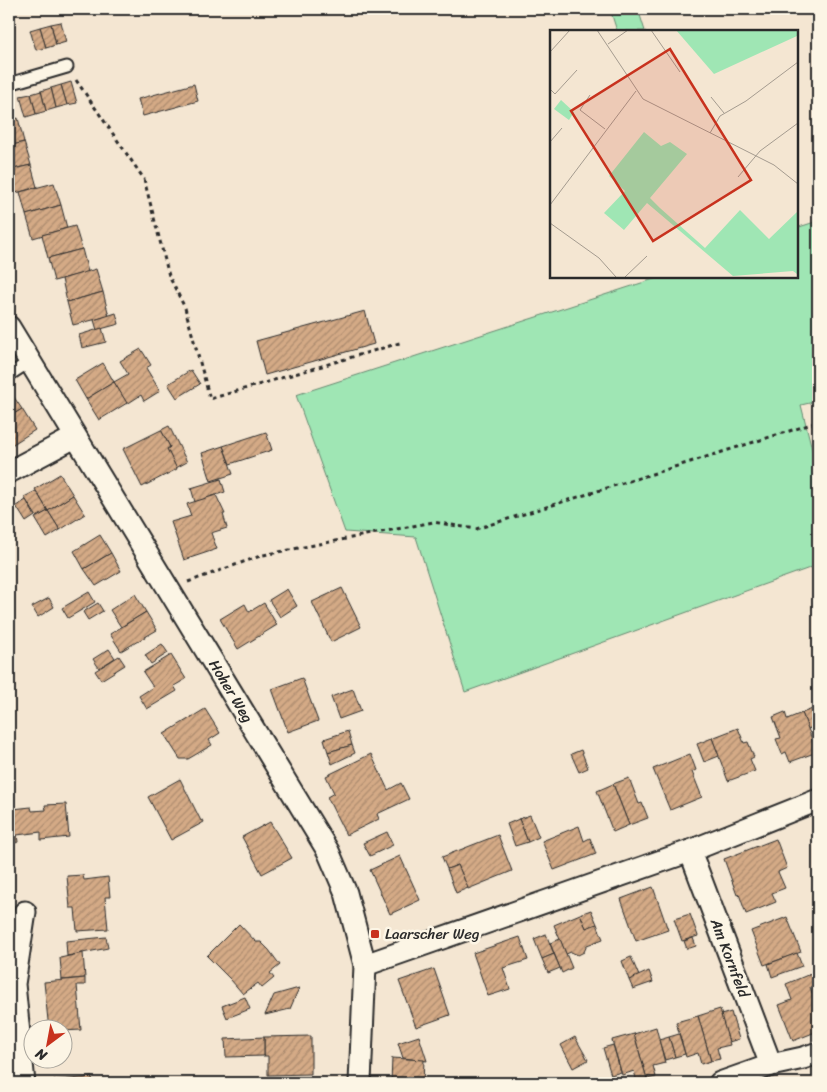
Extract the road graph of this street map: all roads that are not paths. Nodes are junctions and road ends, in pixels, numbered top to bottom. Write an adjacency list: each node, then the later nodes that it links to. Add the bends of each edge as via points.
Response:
1 (67, 67): 2 (lane)
2 (9, 84)
3 (9, 327): 4 (street, Hoher Weg)
4 (30, 362): 5 (lane); 6 (street, Hoher Weg)
5 (9, 375)
6 (76, 437): 7 (street); 11 (street, Hoher Weg, via 328,851 346,893)
7 (9, 472)
8 (818, 800): 9 (street)
9 (690, 851): 11 (street); 13 (street, Am Kornfeld)
10 (25, 912): 14 (street, via 14,984)
11 (365, 966): 15 (street, Hoher Weg)
12 (818, 1053): 13 (street)
13 (771, 1065): 16 (street)
14 (24, 1083)
15 (360, 1083)
16 (720, 1083)

